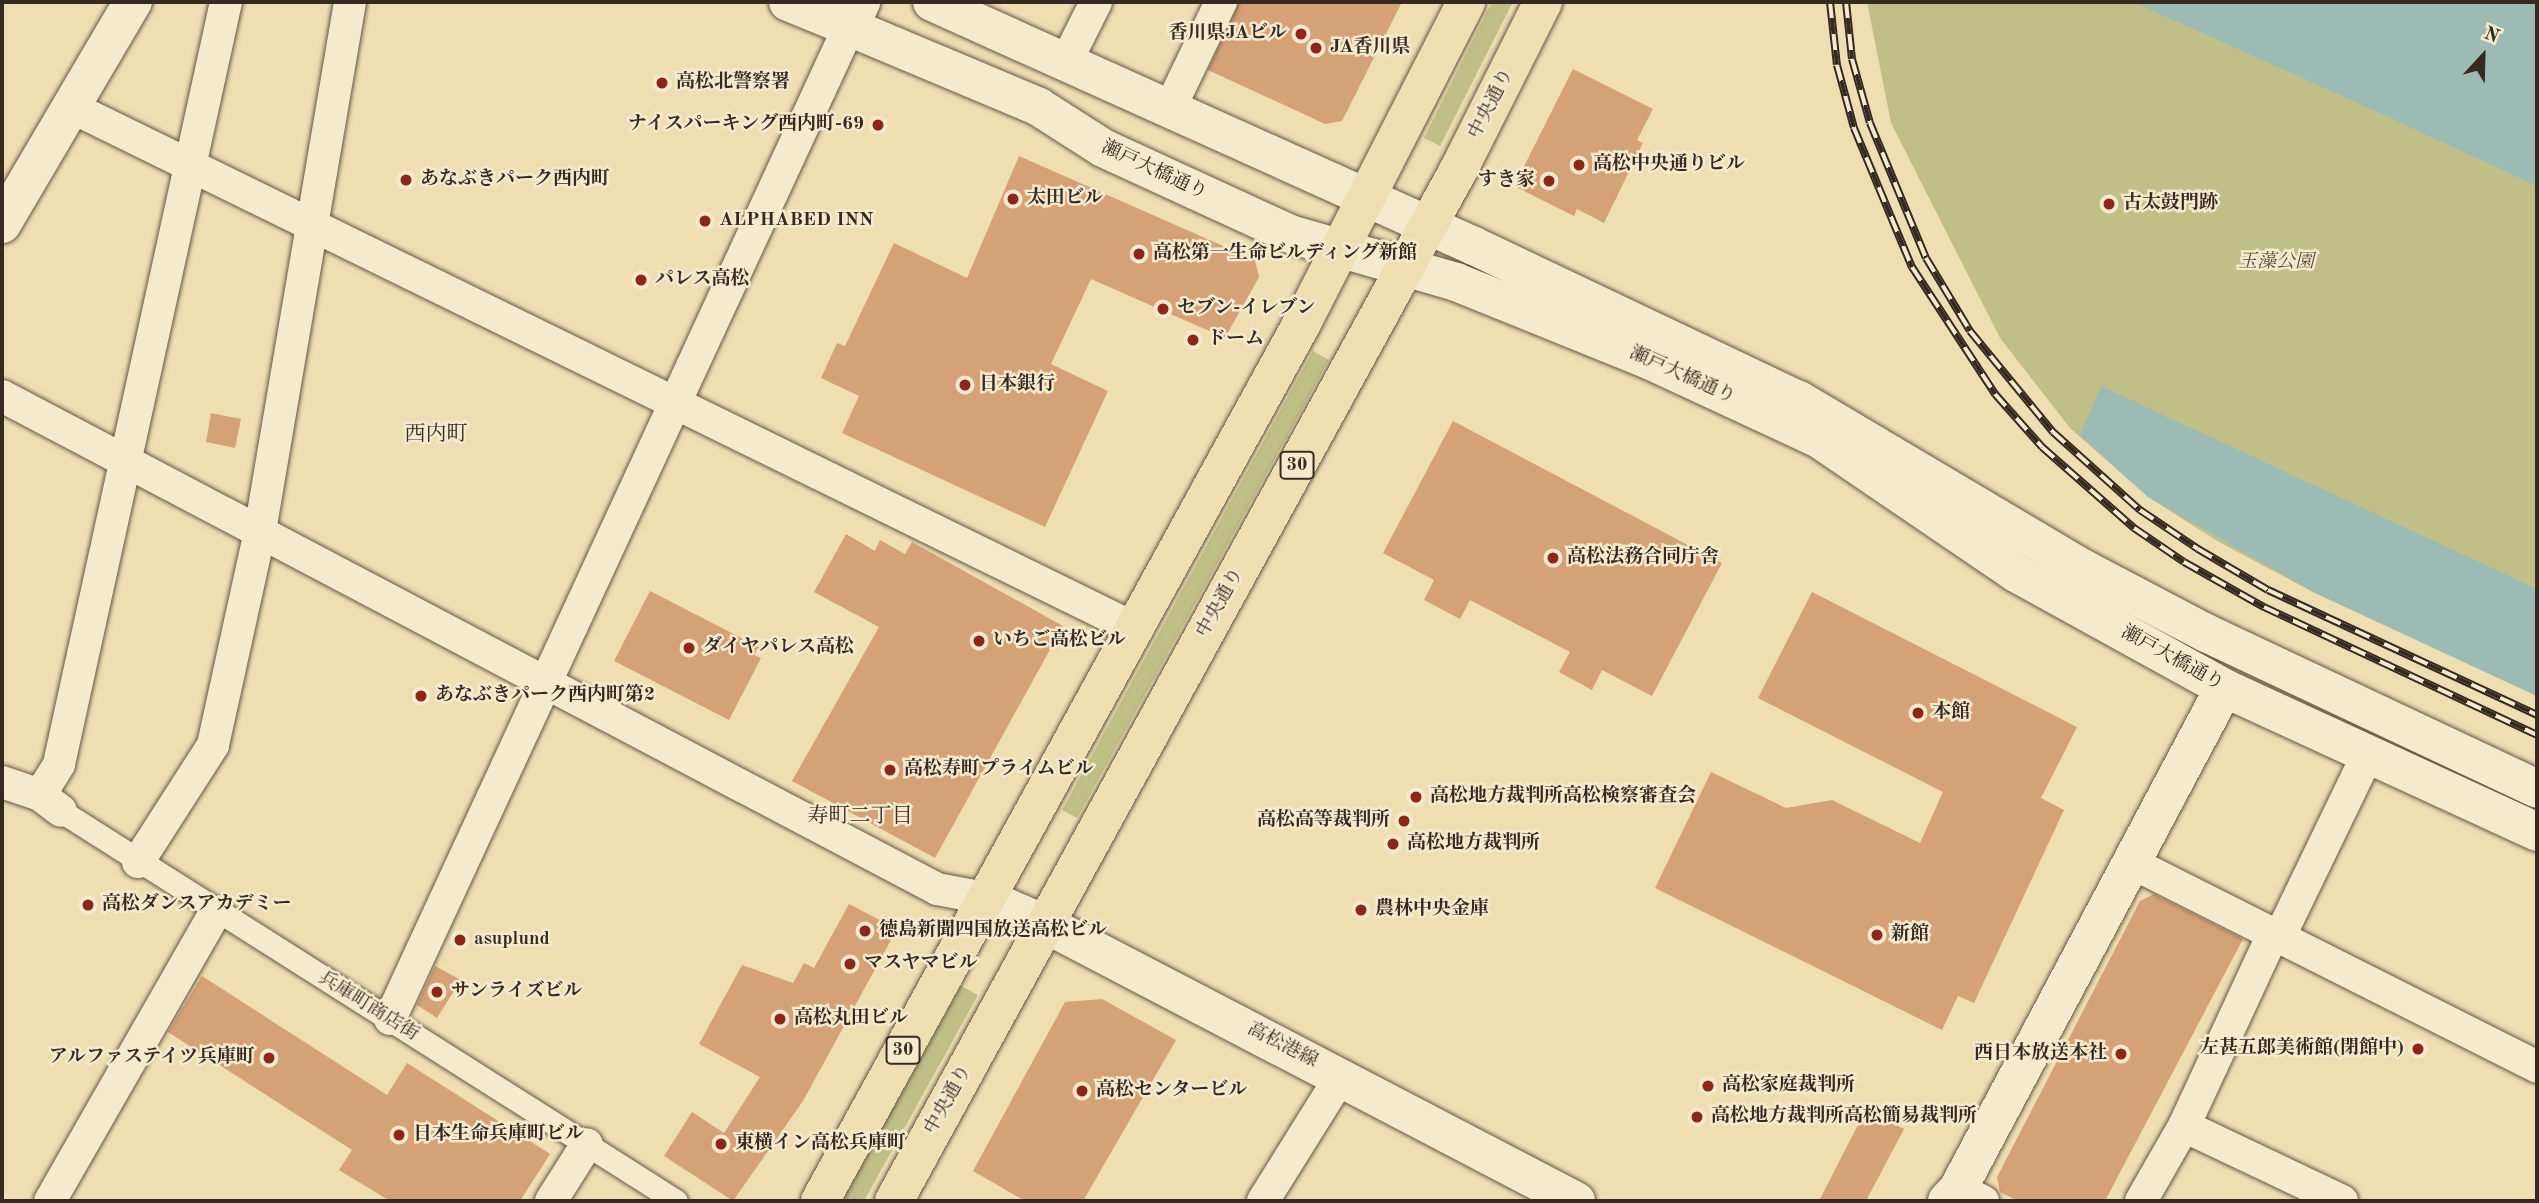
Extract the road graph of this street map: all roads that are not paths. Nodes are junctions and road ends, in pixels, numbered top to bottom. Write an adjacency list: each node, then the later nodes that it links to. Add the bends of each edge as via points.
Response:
1 (133, 2): 12 (street)
2 (226, 2): 14 (street)
3 (350, 2): 17 (street)
4 (788, 2): 10 (street, 瀬戸大橋通り)
5 (932, 2): 11 (street, 瀬戸大橋通り)
6 (1096, 2): 11 (street)
7 (1221, 2): 13 (street)
8 (1466, 2): 15 (highway, 30)
9 (1543, 2): 18 (highway, 中央通り / 30)
10 (855, 15): 19 (street, 瀬戸大橋通り, via 1039,107 1103,148 1290,234); 22 (street)
11 (1066, 62): 13 (street, 瀬戸大橋通り)
12 (71, 107): 14 (street); 16 (street)
13 (1169, 110): 15 (street, 瀬戸大橋通り)
14 (190, 168): 17 (street); 23 (street)
15 (1367, 199): 18 (street, 瀬戸大橋通り); 19 (highway, 30)
16 (2, 224)
17 (311, 225): 22 (street); 24 (street)
18 (1428, 225): 20 (highway, 中央通り / 30); 30 (street, 瀬戸大橋通り, via 1799,400 2181,620)
19 (1342, 249): 20 (street, 瀬戸大橋通り); 25 (highway, 30)
20 (1405, 267): 27 (street, 瀬戸大橋通り, via 1456,282 1649,360 1819,439 2016,573); 37 (highway, 中央通り / 30)
21 (2, 396): 23 (street)
22 (676, 400): 25 (street); 26 (street)
23 (129, 463): 24 (street); 31 (street)
24 (260, 531): 26 (street); 33 (street, via 213,745)
25 (1135, 628): 35 (highway, 30)
26 (549, 681): 35 (street, via 936,889); 39 (street)
27 (2224, 688): 28 (street, 瀬戸大橋通り); 34 (street)
28 (2368, 754): 32 (street, 瀬戸大橋通り); 38 (street)
29 (2, 782): 31 (street)
30 (2537, 789)
31 (50, 803): 33 (street, 兵庫町商店街)
32 (2537, 832)
33 (138, 862): 36 (street, 兵庫町商店街)
34 (2132, 863): 38 (street); 44 (street)
35 (985, 898): 37 (street, 高松港線); 48 (highway, 30)
36 (215, 913): 39 (street, 兵庫町商店街); 45 (street)
37 (1045, 924): 41 (street, 高松港線); 49 (highway, 中央通り / 30)
38 (2276, 936): 40 (street); 42 (street)
39 (390, 1019): 43 (street, 兵庫町商店街)
40 (2537, 1067)
41 (1341, 1076): 50 (street); 51 (street, 高松港線)
42 (2184, 1125): 52 (street); 53 (street)
43 (587, 1144): 46 (street); 47 (street, 兵庫町商店街)
44 (1963, 1197)
45 (50, 1201)
46 (551, 1201)
47 (676, 1201)
48 (820, 1201)
49 (894, 1201)
50 (1263, 1201)
51 (1576, 1201)
52 (2141, 1201)
53 (2342, 1201)

